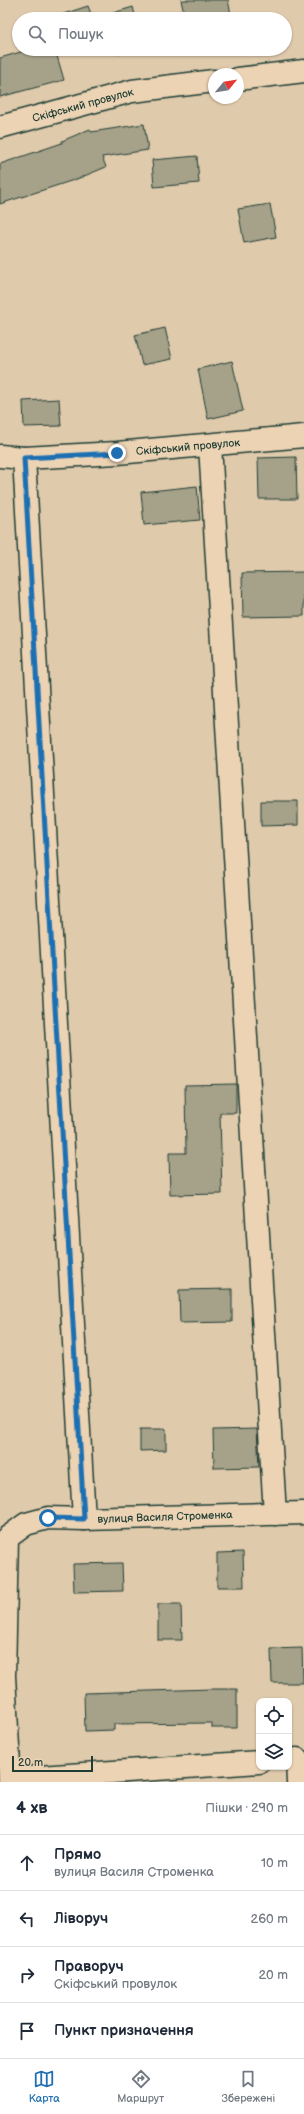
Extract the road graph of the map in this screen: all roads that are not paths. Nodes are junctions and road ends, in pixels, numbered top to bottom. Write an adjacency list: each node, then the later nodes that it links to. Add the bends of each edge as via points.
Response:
1 (304, 71): 2 (street)
2 (244, 77)
3 (208, 82): 4 (street, Скіфський провулок, via 132,91)
4 (0, 127)
5 (304, 436): 6 (street, Скіфський провулок)
6 (210, 445): 8 (street, Скіфський провулок); 10 (street)
7 (0, 456): 8 (street, Скіфський провулок)
8 (24, 458): 11 (street)
9 (304, 1513): 10 (street, вулиця Василя Строменка)
10 (274, 1514): 11 (street, вулиця Василя Строменка)
11 (84, 1519): 12 (street, вулиця Василя Строменка, via 48,1518 26,1524)
12 (4, 1538): 15 (street, via 4,1676)
13 (297, 1759): 16 (street)
14 (256, 1762): 15 (street)
15 (10, 1781)
16 (298, 1782)

